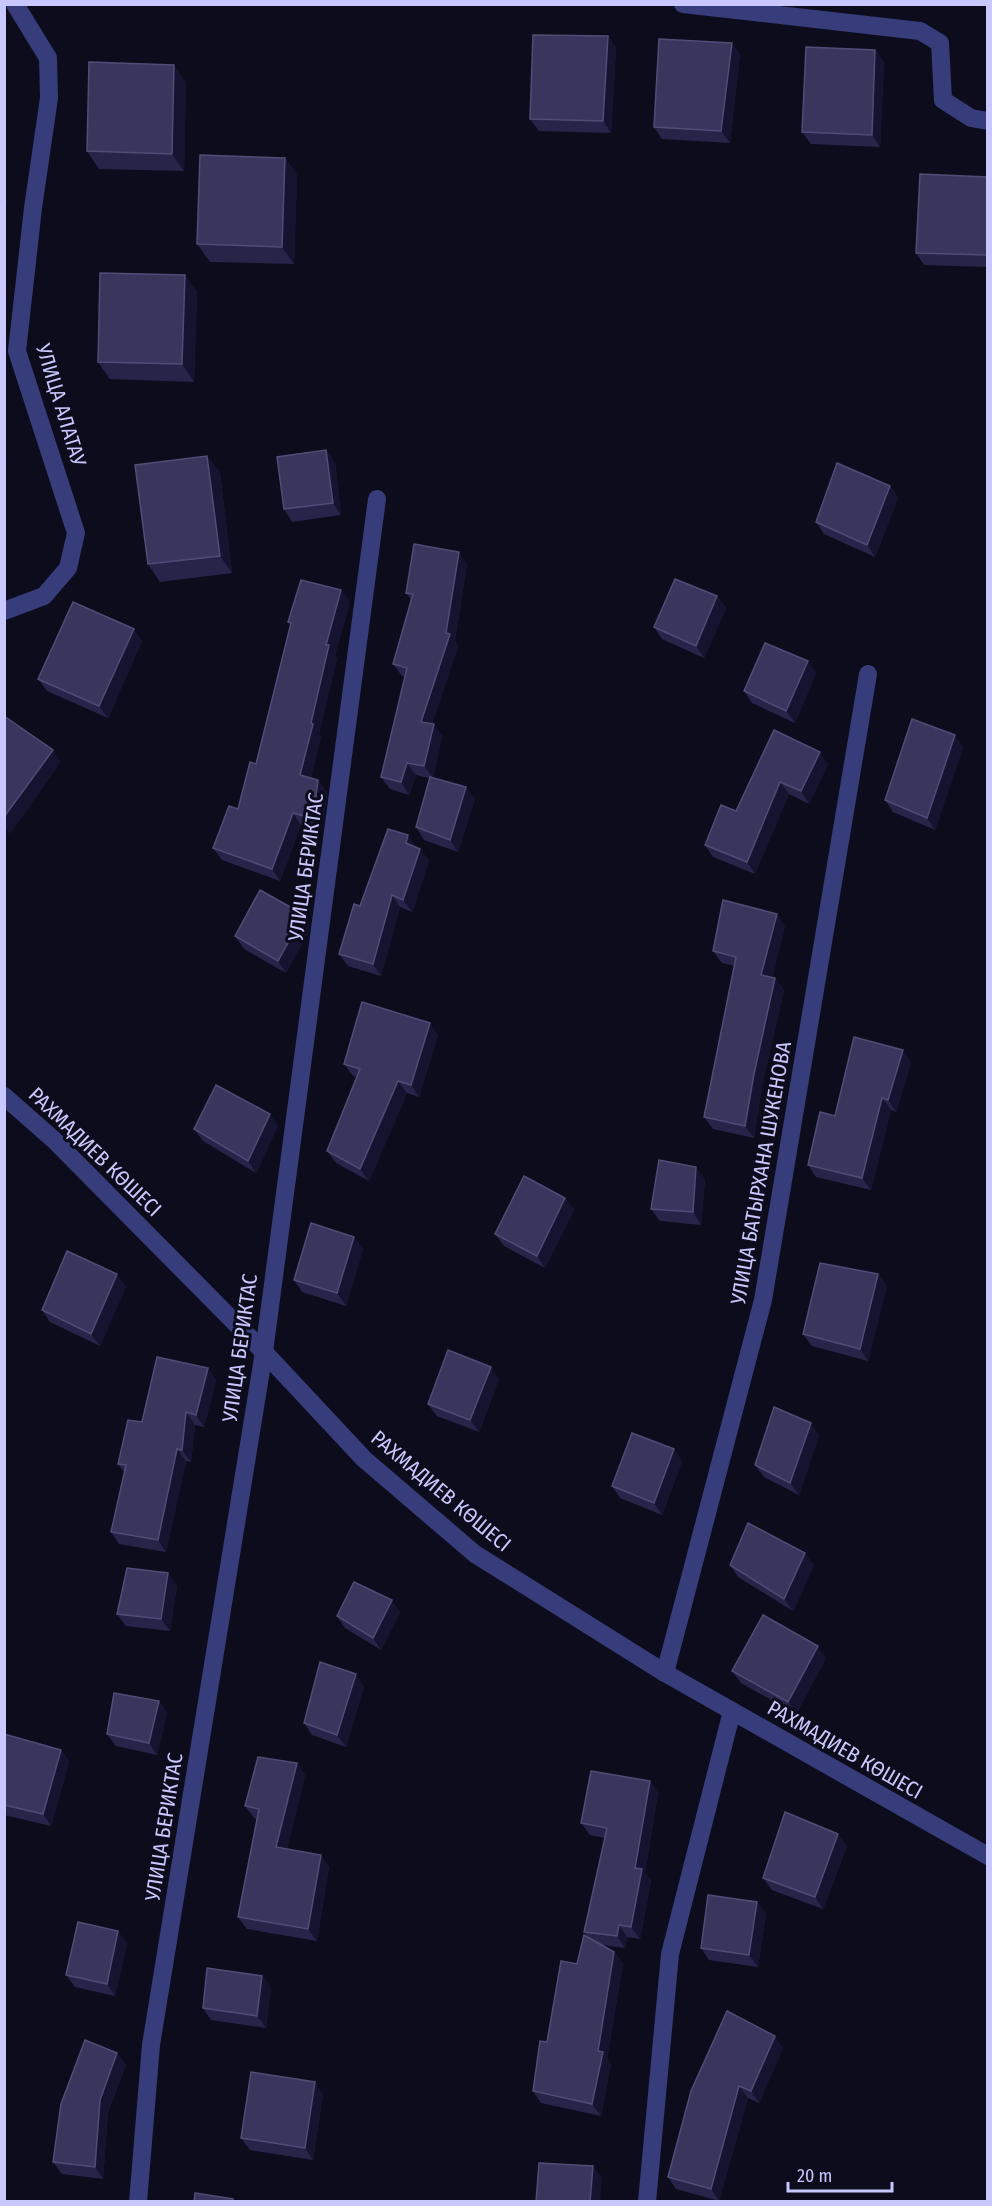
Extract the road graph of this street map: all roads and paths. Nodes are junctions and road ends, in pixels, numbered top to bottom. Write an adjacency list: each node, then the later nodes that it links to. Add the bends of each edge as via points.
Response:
1 (15, 4): 5 (street, УЛИЦА АЛАТАУ, via 48,58 49,98 17,351 76,533 68,568 44,596)
2 (683, 4): 3 (street, via 920,31 940,43 943,100 971,118)
3 (987, 121)
4 (377, 499): 8 (street, УЛИЦА БЕРИКТАС)
5 (4, 611)
6 (867, 674): 9 (street, УЛИЦА БАТЫРХАНА ШУКЕНОВА, via 764,1300)
7 (4, 1096): 8 (street, РАХМАДИЕВ КӨШЕСІ, via 54,1140)
8 (264, 1352): 9 (street, РАХМАДИЕВ КӨШЕСІ, via 364,1459 475,1554); 12 (street, УЛИЦА БЕРИКТАС, via 151,2045)
9 (665, 1672): 10 (street, РАХМАДИЕВ КӨШЕСІ)
10 (732, 1711): 11 (street, РАХМАДИЕВ КӨШЕСІ); 13 (street, via 670,1954)
11 (987, 1856)
12 (138, 2202)
13 (647, 2202)

